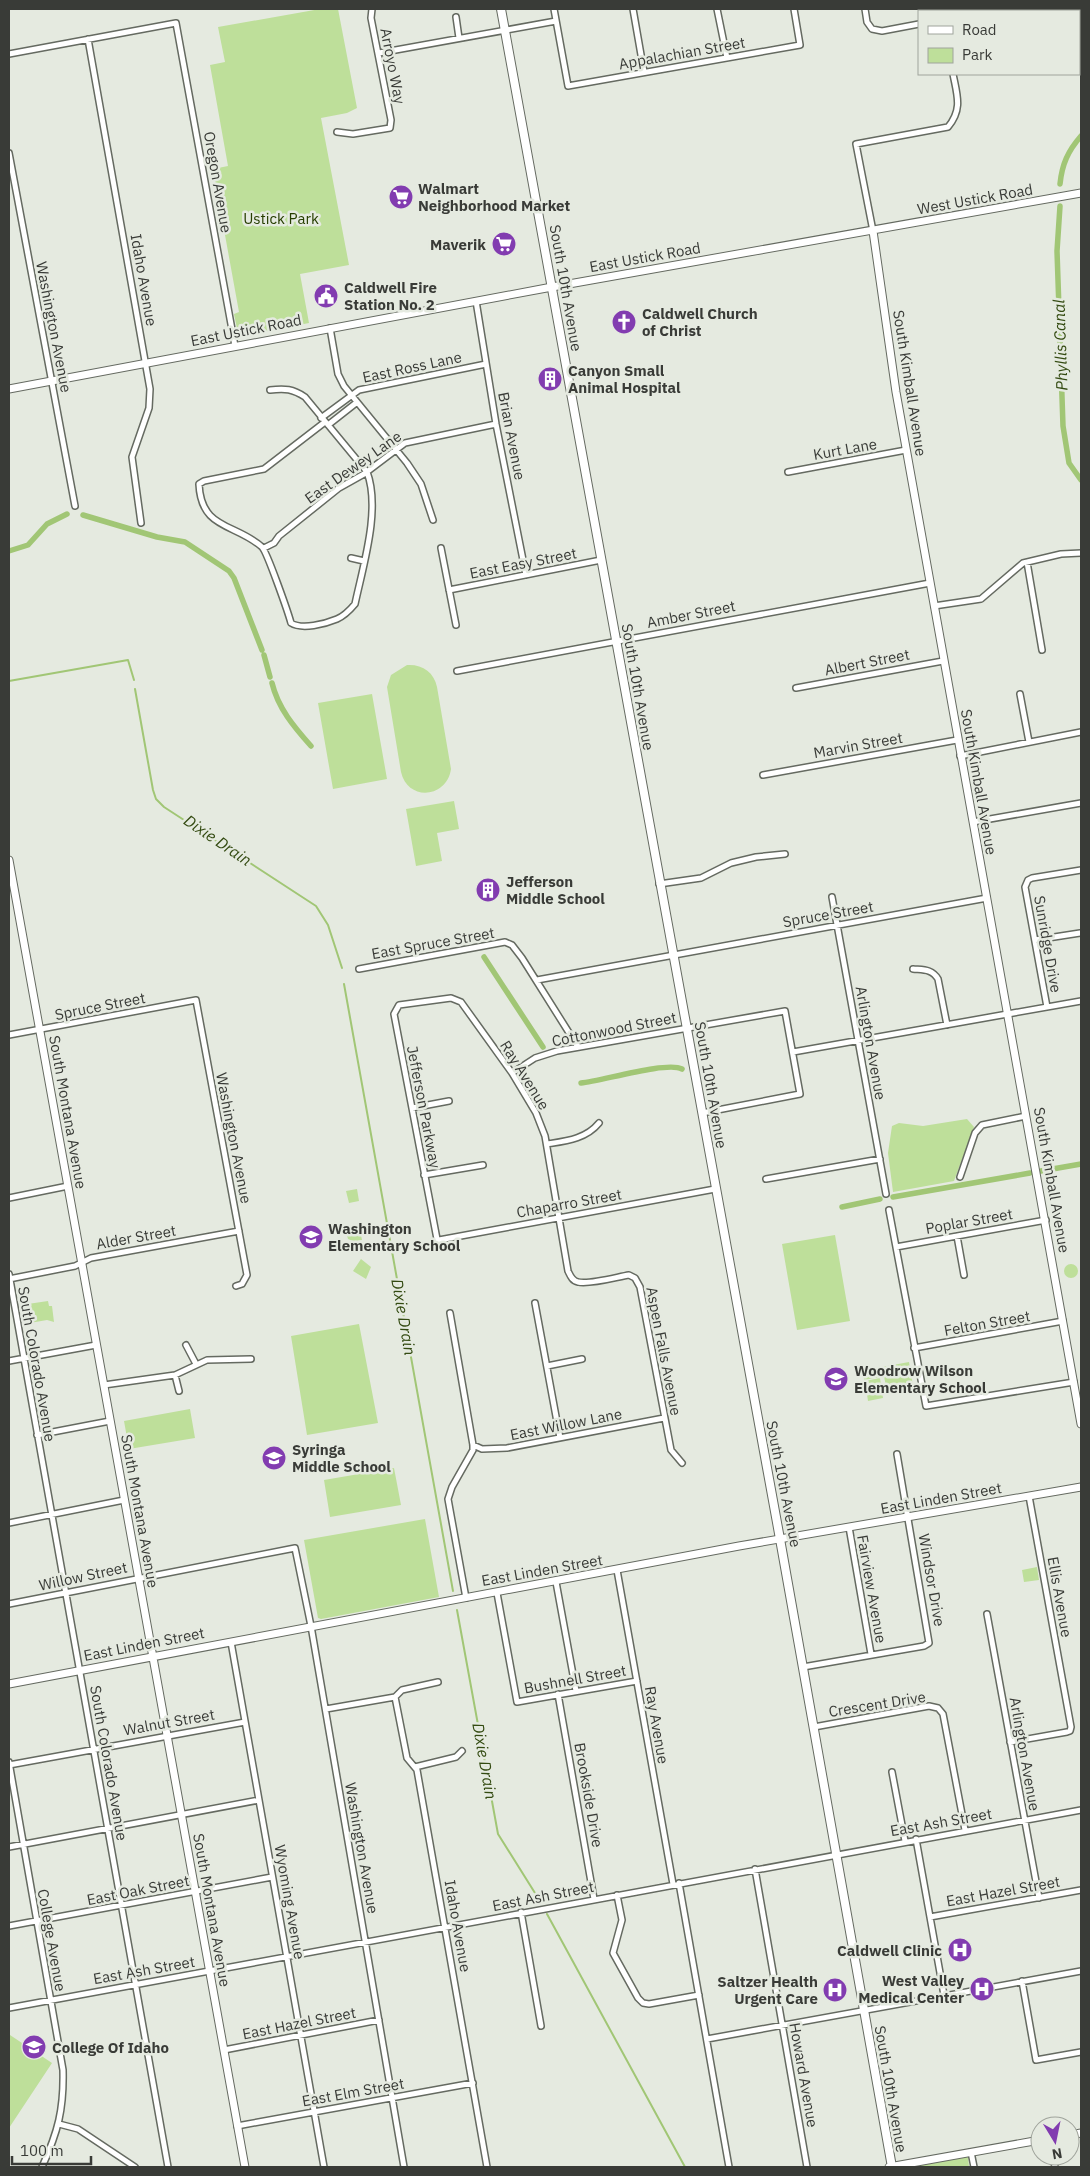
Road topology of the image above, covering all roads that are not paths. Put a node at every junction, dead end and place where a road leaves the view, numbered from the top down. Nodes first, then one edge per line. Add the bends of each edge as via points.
1 (372, 9) edge
2 (501, 9) edge
3 (554, 9) edge
4 (632, 9) edge
5 (718, 9) edge
6 (794, 9) edge
7 (865, 9) edge
8 (456, 18) dead end
9 (556, 20) junction
10 (918, 24) edge
11 (505, 29) junction
12 (458, 38) junction
13 (88, 40) junction
14 (379, 53) junction
15 (9, 54) edge
16 (727, 58) junction
17 (644, 72) junction
18 (953, 75) edge
19 (337, 132) dead end
20 (9, 153) edge
21 (1081, 193) edge
22 (873, 231) junction
23 (552, 287) junction
24 (476, 301) junction
25 (330, 328) junction
26 (236, 346) junction
27 (146, 363) junction
28 (486, 364) junction
29 (51, 381) junction
30 (9, 389) edge
31 (270, 390) dead end
32 (350, 395) junction
33 (356, 402) junction
34 (324, 421) junction
35 (496, 424) junction
36 (396, 450) junction
37 (906, 450) junction
38 (367, 472) junction
39 (788, 472) dead end
40 (75, 506) dead end
41 (433, 520) dead end
42 (141, 523) dead end
43 (264, 548) junction
44 (441, 548) dead end
45 (1081, 554) edge
46 (352, 558) dead end
47 (601, 560) junction
48 (364, 561) junction
49 (1027, 562) junction
50 (526, 575) junction
51 (930, 583) junction
52 (449, 590) junction
53 (934, 606) junction
54 (456, 625) dead end
55 (616, 641) junction
56 (1042, 650) dead end
57 (943, 660) junction
58 (457, 671) dead end
59 (796, 688) dead end
60 (1020, 694) dead end
61 (1081, 732) edge
62 (957, 740) junction
63 (1029, 742) junction
64 (960, 756) junction
65 (763, 775) dead end
66 (1081, 803) edge
67 (972, 822) junction
68 (785, 854) dead end
69 (9, 860) edge
70 (1081, 870) edge
71 (11, 880) edge
72 (660, 884) junction
73 (832, 897) dead end
74 (987, 898) junction
75 (837, 926) junction
76 (1080, 933) edge
77 (1035, 940) junction
78 (673, 954) junction
79 (913, 969) dead end
80 (359, 970) dead end
81 (537, 980) junction
82 (196, 1000) joint
83 (1081, 1001) edge
84 (413, 1003) joint
85 (1047, 1007) junction
86 (1007, 1014) junction
87 (947, 1025) junction
88 (687, 1028) junction
89 (40, 1030) junction
90 (9, 1036) edge
91 (858, 1041) junction
92 (578, 1047) junction
93 (793, 1052) junction
94 (512, 1073) junction
95 (449, 1101) dead end
96 (412, 1108) junction
97 (702, 1113) junction
98 (1026, 1116) junction
99 (599, 1123) dead end
100 (547, 1144) junction
101 (880, 1159) junction
102 (483, 1165) dead end
103 (424, 1175) junction
104 (960, 1177) dead end
105 (766, 1179) dead end
106 (68, 1186) junction
107 (715, 1189) junction
108 (886, 1194) dead end
109 (9, 1198) edge
110 (889, 1210) dead end
111 (559, 1218) junction
112 (1046, 1220) junction
113 (434, 1230) joint
114 (239, 1232) junction
115 (957, 1236) junction
116 (896, 1246) junction
117 (82, 1263) junction
118 (964, 1275) dead end
119 (9, 1277) edge
120 (236, 1286) dead end
121 (535, 1303) dead end
122 (450, 1313) dead end
123 (1064, 1321) junction
124 (96, 1345) junction
125 (186, 1345) dead end
126 (914, 1348) junction
127 (23, 1358) junction
128 (251, 1359) dead end
129 (582, 1359) dead end
130 (9, 1361) edge
131 (196, 1364) junction
132 (547, 1366) junction
133 (175, 1375) junction
134 (1074, 1382) junction
135 (104, 1385) junction
136 (179, 1391) dead end
137 (664, 1418) junction
138 (110, 1421) junction
139 (1081, 1424) edge
140 (37, 1435) junction
141 (560, 1438) junction
142 (473, 1445) junction
143 (898, 1454) dead end
144 (682, 1463) dead end
145 (1081, 1487) edge
146 (1029, 1496) junction
147 (124, 1500) junction
148 (52, 1514) junction
149 (909, 1517) junction
150 (9, 1523) edge
151 (849, 1527) junction
152 (780, 1539) junction
153 (281, 1550) joint
154 (617, 1570) junction
155 (138, 1577) junction
156 (556, 1582) junction
157 (498, 1593) junction
158 (66, 1594) junction
159 (466, 1598) junction
160 (9, 1604) edge
161 (987, 1614) dead end
162 (311, 1626) junction
163 (231, 1642) junction
164 (871, 1654) junction
165 (152, 1656) junction
166 (803, 1667) junction
167 (80, 1670) junction
168 (637, 1681) junction
169 (438, 1682) dead end
170 (9, 1684) edge
171 (576, 1691) junction
172 (558, 1694) junction
173 (396, 1695) junction
174 (326, 1709) junction
175 (245, 1722) junction
176 (814, 1727) junction
177 (167, 1735) junction
178 (1010, 1742) junction
179 (94, 1748) junction
180 (462, 1751) dead end
181 (9, 1764) edge
182 (415, 1766) junction
183 (892, 1772) dead end
184 (259, 1800) junction
185 (1081, 1810) edge
186 (181, 1815) junction
187 (1025, 1820) junction
188 (108, 1828) junction
189 (964, 1830) junction
190 (916, 1839) junction
191 (905, 1841) junction
192 (24, 1844) junction
193 (9, 1847) edge
194 (836, 1854) junction
195 (755, 1869) junction
196 (272, 1877) junction
197 (676, 1884) junction
198 (1081, 1890) edge
199 (195, 1892) junction
200 (617, 1895) junction
201 (1039, 1898) junction
202 (594, 1899) junction
203 (122, 1905) junction
204 (521, 1912) junction
205 (930, 1917) junction
206 (37, 1921) junction
207 (9, 1926) edge
208 (445, 1927) junction
209 (365, 1942) junction
210 (287, 1956) junction
211 (209, 1971) junction
212 (1081, 1971) edge
213 (1022, 1981) junction
214 (136, 1984) junction
215 (699, 1995) junction
216 (944, 1995) junction
217 (50, 2000) junction
218 (9, 2008) edge
219 (863, 2010) junction
220 (379, 2020) junction
221 (541, 2026) dead end
222 (782, 2026) junction
223 (301, 2035) junction
224 (707, 2039) junction
225 (224, 2050) junction
226 (1081, 2052) edge
227 (473, 2084) junction
228 (392, 2098) junction
229 (314, 2112) junction
230 (59, 2124) junction
231 (237, 2126) junction
232 (1030, 2142) edge
233 (971, 2152) junction
234 (42, 2167) edge
235 (136, 2167) edge
236 (168, 2167) edge
237 (245, 2167) edge
238 (324, 2167) edge
239 (404, 2167) edge
240 (487, 2167) edge
241 (729, 2167) edge
242 (807, 2167) edge
243 (891, 2167) edge
244 (974, 2167) edge

1 - 14 street, Arroyo Way
2 - 11 main road, South 10th Avenue
3 - 9 street
4 - 17 street
5 - 16 street
6 - 16 street, Appalachian Street via 800,45
7 - 10 street via 872,30
8 - 12 street
9 - 11 street
9 - 17 street, Appalachian Street via 568,86
11 - 12 street
11 - 23 main road, South 10th Avenue
12 - 14 street
13 - 15 street
13 - 26 street, Oregon Avenue via 176,23
13 - 27 street, Idaho Avenue
14 - 19 street, Arroyo Way via 390,128 353,134
16 - 17 street, Appalachian Street
18 - 22 street, South Kimball Avenue via 958,104 956,118 948,127 856,144
20 - 29 street, Washington Avenue
21 - 22 street, West Ustick Road
22 - 23 street, East Ustick Road
22 - 37 street, South Kimball Avenue
23 - 24 street, East Ustick Road
23 - 47 main road, South 10th Avenue
24 - 25 street, East Ustick Road
24 - 28 street, Brian Avenue
25 - 26 street, East Ustick Road
25 - 32 street via 338,374
26 - 27 street, East Ustick Road
27 - 29 street, East Ustick Road
27 - 42 street, Idaho Avenue via 149,408 132,457
28 - 32 street, East Ross Lane via 359,390
28 - 35 street, Brian Avenue
29 - 30 street, East Ustick Road
29 - 40 street, Washington Avenue
31 - 34 street via 295,390 305,397
32 - 33 street
32 - 34 street, East Ross Lane
33 - 34 street, East Ross Lane
33 - 36 street
34 - 38 street
34 - 43 street, East Ross Lane via 264,469 199,484 200,498 210,516
35 - 36 street, East Dewey Lane via 412,441
35 - 50 street, Brian Avenue
36 - 38 street, East Dewey Lane
36 - 41 street via 421,484
37 - 39 street, Kurt Lane
37 - 51 street, South Kimball Avenue
38 - 43 street, East Dewey Lane via 339,488
38 - 48 street via 372,484 372,515
43 - 48 street via 291,623 301,626 338,619 348,612 355,604
44 - 52 street
45 - 49 street via 1061,554
46 - 48 street
47 - 50 street, East Easy Street
47 - 55 main road, South 10th Avenue
49 - 53 street via 981,599
49 - 56 street
50 - 52 street, East Easy Street
51 - 53 street, South Kimball Avenue
51 - 55 street, Amber Street
52 - 54 street
53 - 57 street, South Kimball Avenue
55 - 58 street, Amber Street
55 - 72 main road, South 10th Avenue
57 - 59 street, Albert Street
57 - 62 street, South Kimball Avenue
60 - 63 street
61 - 63 street
62 - 64 street, South Kimball Avenue
62 - 65 street, Marvin Street
63 - 64 street
64 - 67 street, South Kimball Avenue
66 - 67 street
67 - 74 street, South Kimball Avenue
68 - 72 street via 731,863 701,878
69 - 71 street, South Montana Avenue
70 - 77 street, Sunridge Drive via 1028,880 1025,887
71 - 89 street, South Montana Avenue
72 - 78 main road, South 10th Avenue
73 - 75 street, Arlington Avenue
74 - 75 street, Spruce Street
74 - 86 street, South Kimball Avenue
75 - 78 street, Spruce Street
75 - 91 street, Arlington Avenue
76 - 77 street
77 - 85 street, Sunridge Drive
78 - 81 street
78 - 88 main road, South 10th Avenue
79 - 87 street via 935,973
80 - 81 street, East Spruce Street via 505,942 512,945
81 - 92 street
82 - 89 street, Spruce Street
82 - 114 street, Washington Avenue
83 - 85 street
84 - 94 street, Ray Avenue via 451,998 461,1002
84 - 96 street, Jefferson Parkway via 399,1005 394,1014
85 - 86 street
86 - 87 street
86 - 98 street, South Kimball Avenue
87 - 91 street
88 - 92 street, Cottonwood Street
88 - 93 street, Cottonwood Street via 785,1011
88 - 97 main road, South 10th Avenue
89 - 90 street, Spruce Street
89 - 106 street, South Montana Avenue
91 - 93 street
91 - 101 street, Arlington Avenue
92 - 94 street, Cottonwood Street via 535,1058
93 - 97 street via 800,1094
94 - 100 street, Ray Avenue via 536,1113
95 - 96 street
96 - 103 street, Jefferson Parkway
97 - 107 main road, South 10th Avenue
98 - 104 street via 982,1125 975,1133
98 - 112 street, South Kimball Avenue
99 - 100 street via 592,1132 576,1139
100 - 111 street, Ray Avenue
101 - 105 street
101 - 108 street, Arlington Avenue
102 - 103 street
103 - 113 street, Jefferson Parkway
106 - 109 street
106 - 117 street, South Montana Avenue
107 - 111 street, Chaparro Street
107 - 152 main road, South 10th Avenue
110 - 116 street
111 - 113 street, Chaparro Street via 439,1240
111 - 137 street, Aspen Falls Avenue via 571,1278 577,1282 630,1275 640,1287
112 - 115 street, Poplar Street
112 - 123 street, South Kimball Avenue
114 - 117 street, Alder Street via 91,1258
114 - 120 street, Washington Avenue via 247,1275
115 - 116 street, Poplar Street
115 - 118 street
116 - 126 street
117 - 119 street, Alder Street
117 - 124 street, South Montana Avenue
119 - 127 street, South Colorado Avenue
121 - 132 street
122 - 142 street
123 - 126 street, Felton Street
123 - 134 street, South Kimball Avenue
124 - 127 street
124 - 135 street, South Montana Avenue
125 - 131 street
126 - 134 street via 926,1406
127 - 130 street
127 - 140 street, South Colorado Avenue
128 - 131 street via 207,1360
129 - 132 street
131 - 133 street
132 - 141 street
133 - 135 street
133 - 136 street
134 - 139 street, South Kimball Avenue
135 - 138 street, South Montana Avenue
137 - 141 street, East Willow Lane
137 - 144 street, Aspen Falls Avenue via 672,1450
138 - 140 street
138 - 147 street, South Montana Avenue
140 - 148 street, South Colorado Avenue
141 - 142 street, East Willow Lane via 507,1448 482,1449
142 - 159 street via 448,1499
143 - 149 street, Windsor Drive
145 - 146 street, East Linden Street
146 - 149 street, East Linden Street
146 - 178 street, Ellis Avenue via 1070,1731
147 - 148 street
147 - 155 street, South Montana Avenue
148 - 150 street
148 - 158 street, South Colorado Avenue
149 - 151 street, East Linden Street
149 - 164 street, Windsor Drive via 929,1643
151 - 152 street, East Linden Street
151 - 164 street, Fairview Avenue
152 - 154 street, East Linden Street
152 - 166 main road, South 10th Avenue
153 - 155 street, Willow Street
153 - 162 street, Washington Avenue via 295,1548
154 - 156 street, East Linden Street
154 - 168 street, Ray Avenue
155 - 158 street, Willow Street via 132,1581
155 - 165 street, South Montana Avenue
156 - 157 street, East Linden Street
156 - 171 street
157 - 159 street, East Linden Street
157 - 172 street, Bushnell Street via 517,1702
158 - 160 street, Willow Street
158 - 167 street, South Colorado Avenue
159 - 162 street, East Linden Street
161 - 178 street, Arlington Avenue
162 - 163 street, East Linden Street
162 - 174 street, Washington Avenue
163 - 165 street, East Linden Street
163 - 175 street, Wyoming Avenue
164 - 166 street, Windsor Drive
165 - 167 street, East Linden Street
165 - 177 street, South Montana Avenue
166 - 176 main road, South 10th Avenue
167 - 170 street, East Linden Street
167 - 179 street, South Colorado Avenue
168 - 171 street, Bushnell Street
168 - 197 street, Ray Avenue
169 - 173 street via 402,1690
171 - 172 street, Bushnell Street
172 - 202 street, Brookside Drive
173 - 174 street
173 - 182 street, Idaho Avenue via 407,1758
174 - 209 street, Washington Avenue
175 - 177 street, Walnut Street
175 - 184 street, Wyoming Avenue
176 - 189 street, Crescent Drive via 929,1706 938,1708 943,1714
176 - 194 main road, South 10th Avenue
177 - 179 street, Walnut Street
177 - 186 street, South Montana Avenue
178 - 187 street, Arlington Avenue
179 - 181 street, Walnut Street
179 - 188 street, South Colorado Avenue
180 - 182 street via 456,1757
181 - 192 street, College Avenue
182 - 208 street, Idaho Avenue
183 - 191 street
184 - 186 street
184 - 196 street, Wyoming Avenue
185 - 187 street, East Ash Street
186 - 188 street
186 - 199 street, South Montana Avenue
187 - 189 street, East Ash Street
187 - 201 street, Arlington Avenue
188 - 192 street
188 - 203 street, South Colorado Avenue
189 - 190 street, East Ash Street
190 - 191 street, East Ash Street
190 - 205 street
191 - 194 street, East Ash Street
192 - 193 street
192 - 206 street, College Avenue
194 - 195 street, East Ash Street
194 - 219 main road, South 10th Avenue
195 - 197 street, East Ash Street
195 - 222 street, Howard Avenue
196 - 199 street, East Oak Street
196 - 210 street, Wyoming Avenue
197 - 200 street, East Ash Street
197 - 215 street, Ray Avenue
198 - 201 street, East Hazel Street
199 - 203 street, East Oak Street
199 - 211 street, South Montana Avenue
200 - 202 street, East Ash Street
200 - 215 street via 622,1920 613,1953 638,1998 649,2004
201 - 205 street, East Hazel Street
202 - 204 street, East Ash Street
203 - 206 street, East Oak Street
203 - 214 street, South Colorado Avenue
204 - 208 street, East Ash Street
204 - 221 street
205 - 216 street
206 - 207 street, East Oak Street
206 - 217 street, College Avenue
208 - 209 street, East Ash Street
208 - 227 street, Idaho Avenue
209 - 210 street, East Ash Street
209 - 220 street, Washington Avenue
210 - 211 street, East Ash Street
210 - 223 street, Wyoming Avenue
211 - 214 street, East Ash Street
211 - 225 street, South Montana Avenue
212 - 213 street
213 - 216 street
213 - 226 street via 1036,2060
214 - 217 street, East Ash Street
214 - 236 street, South Colorado Avenue
215 - 224 street, Ray Avenue
216 - 219 street
217 - 218 street, East Ash Street
217 - 230 street, College Avenue via 63,2070
219 - 222 street
219 - 243 main road, South 10th Avenue
220 - 223 street, East Hazel Street
220 - 228 street, Washington Avenue
222 - 224 street
222 - 242 street, Howard Avenue
223 - 225 street, East Hazel Street
223 - 229 street, Wyoming Avenue
224 - 241 street, Ray Avenue
225 - 231 street, South Montana Avenue
227 - 228 street, East Elm Street
227 - 240 street, Idaho Avenue
228 - 229 street, East Elm Street
228 - 239 street, Washington Avenue
229 - 231 street, East Elm Street
229 - 238 street, Wyoming Avenue
230 - 234 street, College Avenue
230 - 235 street via 78,2129
231 - 237 street, South Montana Avenue
232 - 233 street
233 - 243 street
233 - 244 street

